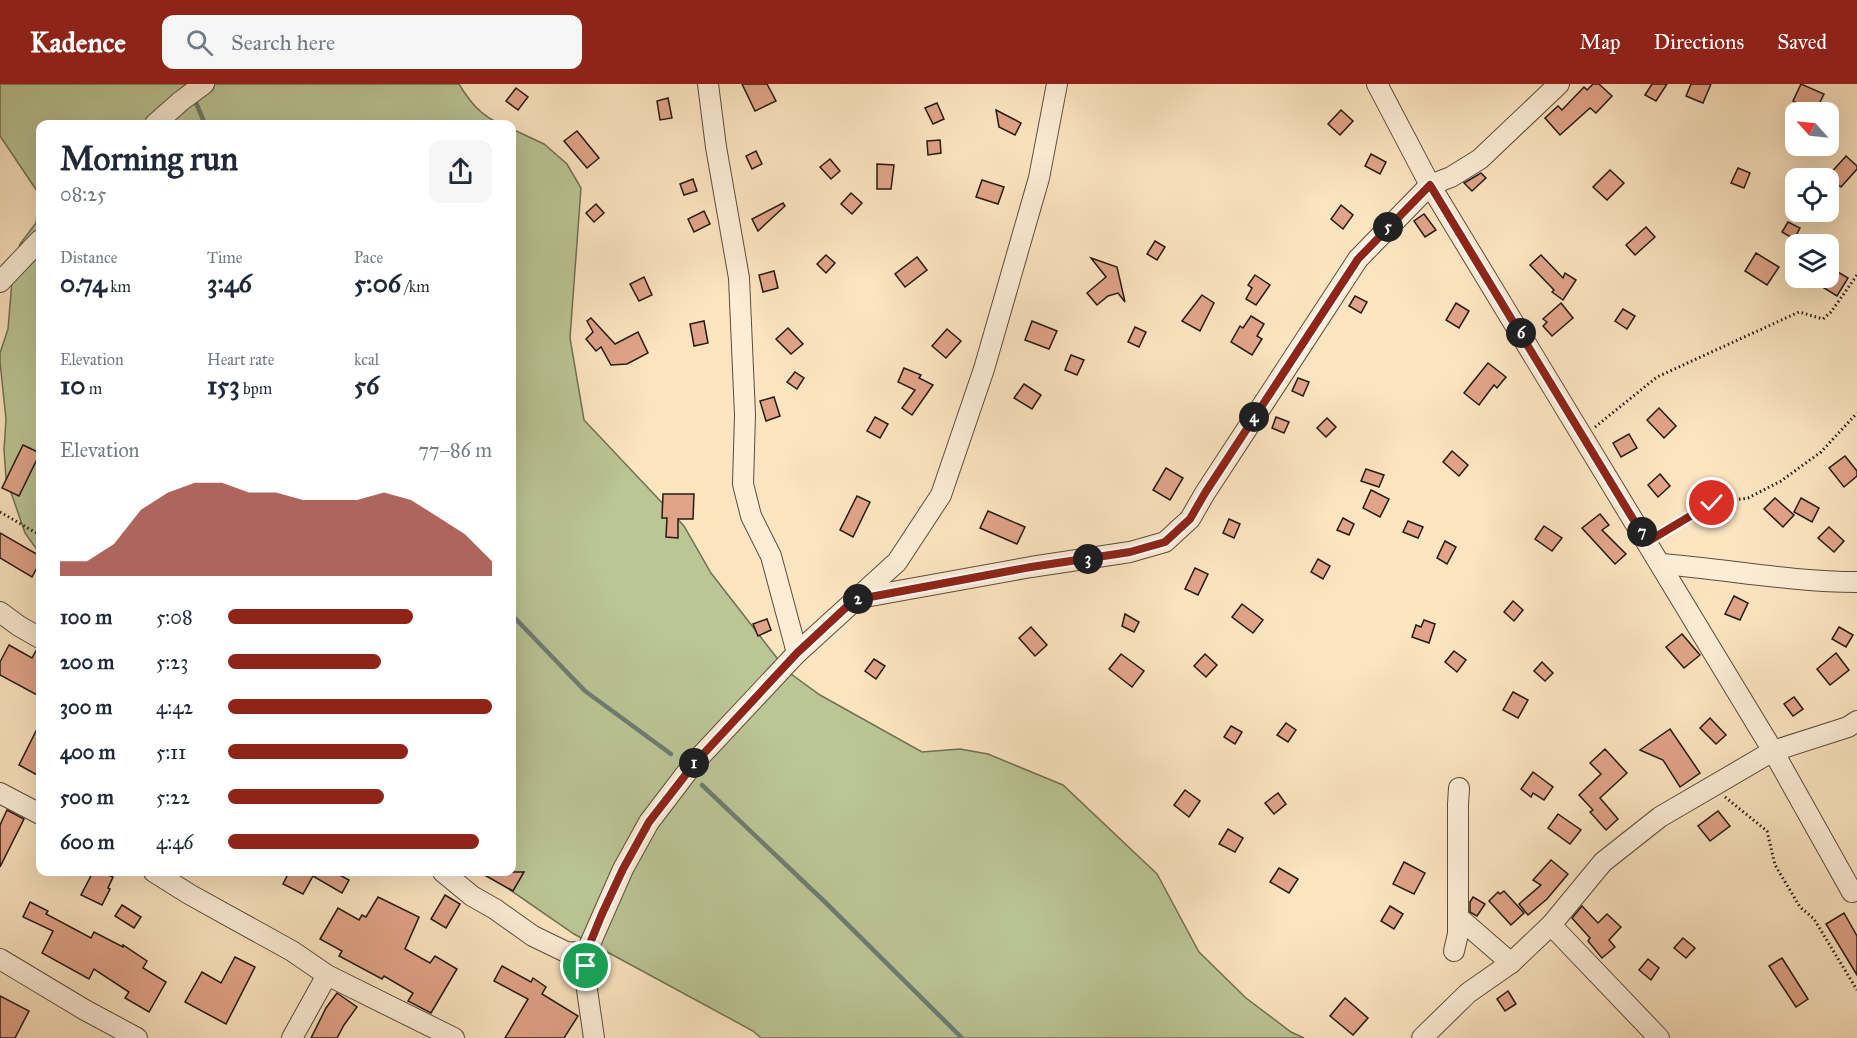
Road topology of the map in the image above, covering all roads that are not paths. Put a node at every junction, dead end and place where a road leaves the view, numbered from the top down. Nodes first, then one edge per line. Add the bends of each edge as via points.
1 (204, 84) edge
2 (708, 84) edge
3 (1057, 84) edge
4 (1377, 84) edge
5 (1559, 84) edge
6 (160, 120) edge
7 (1430, 185) junction
8 (36, 244) edge
9 (0, 282) edge
10 (1661, 564) junction
11 (1857, 582) edge
12 (854, 600) junction
13 (0, 612) edge
14 (36, 636) edge
15 (797, 653) junction
16 (1857, 721) edge
17 (1773, 751) junction
18 (1459, 788) dead end
19 (0, 793) edge
20 (36, 812) edge
21 (160, 876) edge
22 (448, 876) edge
23 (1852, 892) dead end
24 (1458, 917) junction
25 (1551, 925) junction
26 (1454, 951) dead end
27 (586, 953) junction
28 (0, 959) edge
29 (1510, 963) junction
30 (327, 975) junction
31 (117, 1033) edge
32 (137, 1038) edge
33 (292, 1038) edge
34 (454, 1038) edge
35 (594, 1038) edge
36 (1422, 1038) edge
37 (1659, 1038) edge

1 - 6 street
2 - 15 street via 739,278 745,415 743,484 751,516 771,555
3 - 12 street via 1039,178 984,369 941,495 897,562
4 - 7 street
5 - 7 street via 1480,159
7 - 10 street
7 - 12 street via 1358,259 1190,519 1165,542 1130,552
8 - 9 street
10 - 11 street via 1815,582
10 - 17 street
12 - 15 street
13 - 14 street
15 - 27 street via 694,764 649,822 623,869
16 - 17 street
17 - 23 street
17 - 25 street via 1659,817 1603,862
18 - 24 street
19 - 20 street
21 - 30 street
22 - 27 street via 533,936 566,952
24 - 26 street
24 - 29 street
25 - 29 street
25 - 37 street
27 - 35 street via 585,976
28 - 31 street
29 - 36 street via 1468,993
30 - 33 street
30 - 34 street
31 - 32 street

